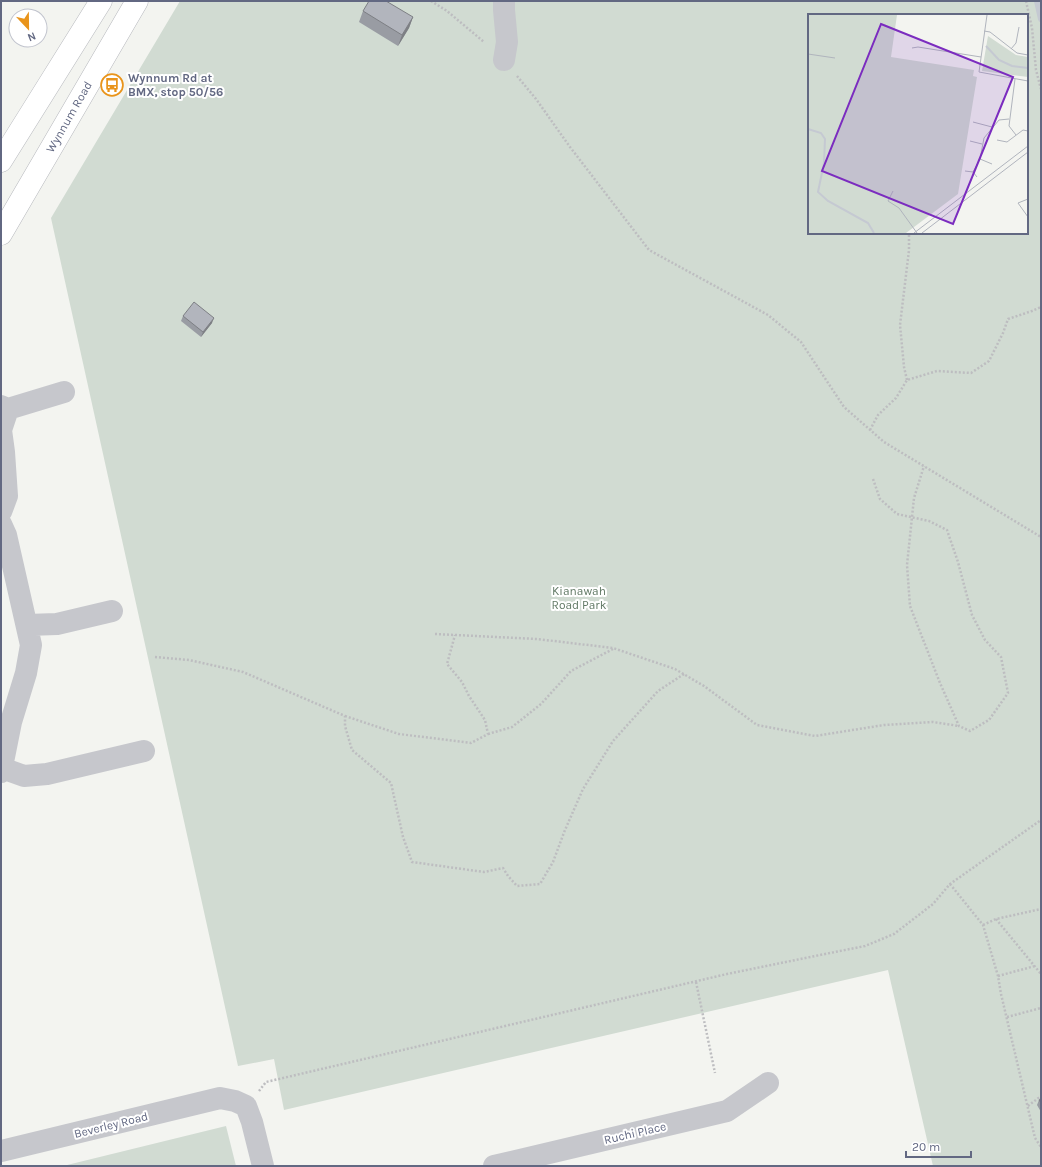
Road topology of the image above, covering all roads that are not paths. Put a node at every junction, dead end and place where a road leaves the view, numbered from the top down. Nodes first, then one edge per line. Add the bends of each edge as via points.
1 (101, 1) edge
2 (137, 1) edge
3 (504, 1) edge
4 (504, 60) road end
5 (1, 161) edge
6 (1, 234) edge
7 (64, 392) dead end
8 (4, 408) edge
9 (1, 512) edge
10 (1, 524) edge
11 (112, 611) dead end
12 (27, 625) junction
13 (144, 751) dead end
14 (2, 770) edge
15 (768, 1083) dead end
16 (1, 1151) edge
17 (263, 1166) edge
18 (494, 1166) edge

1 - 5 main road
2 - 6 main road, Wynnum Road
3 - 4 street via 507,42
7 - 8 street
8 - 9 street via 1,430 7,496
10 - 12 street via 6,535
11 - 12 street via 58,624
12 - 14 street via 30,652 11,722
13 - 14 street via 48,774 24,776
15 - 18 street, Ruchi Place via 727,1111
16 - 17 street, Beverley Road via 220,1098 246,1106

